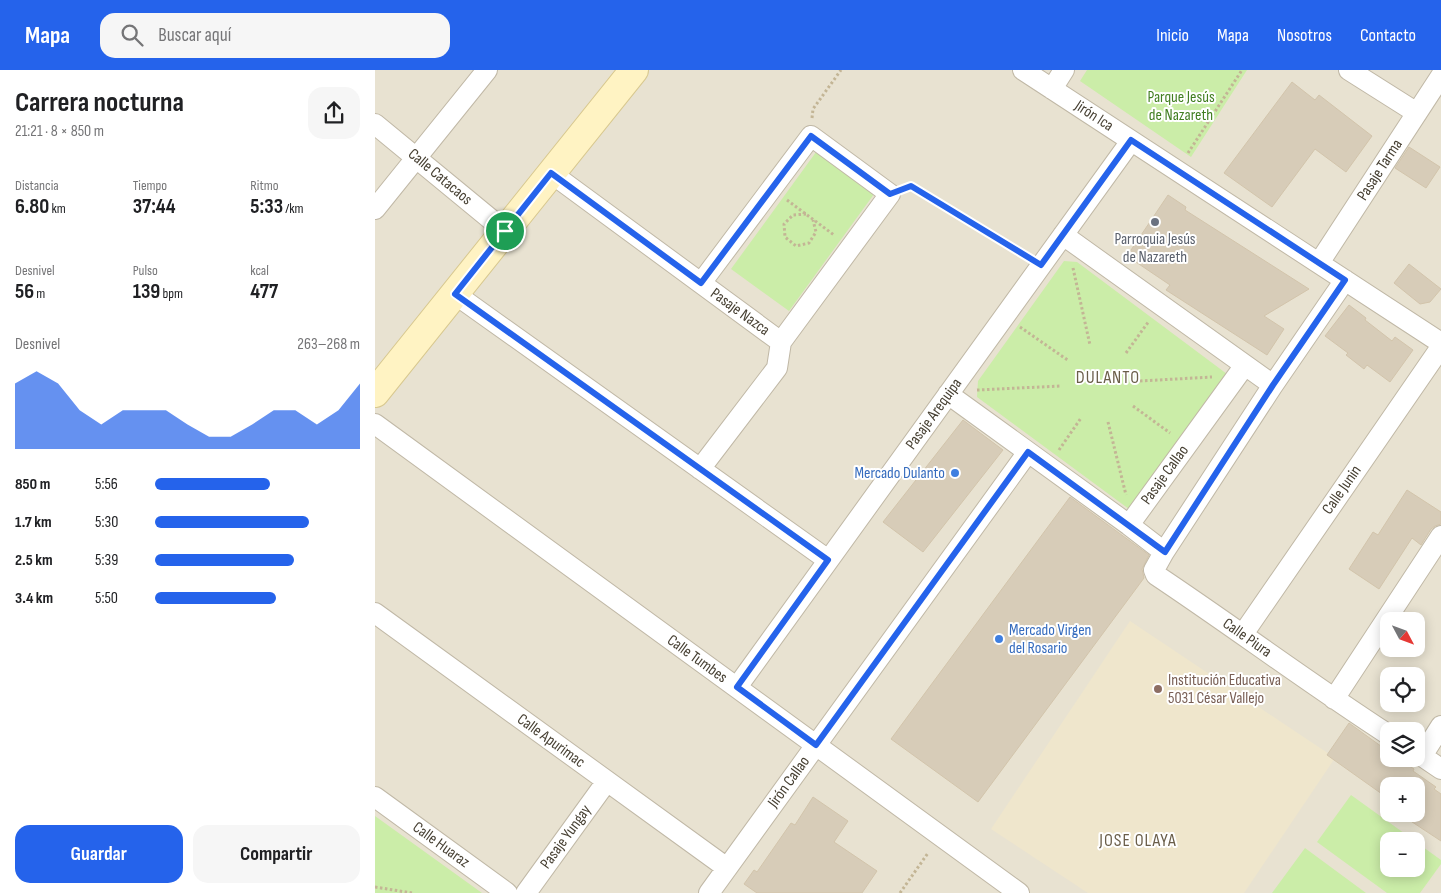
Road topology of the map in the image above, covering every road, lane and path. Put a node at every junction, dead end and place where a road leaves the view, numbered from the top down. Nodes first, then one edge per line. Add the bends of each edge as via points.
1 (487, 70) edge
2 (634, 70) edge
3 (841, 70) edge
4 (1023, 70) edge
5 (1064, 70) edge
6 (1242, 70) edge
7 (1349, 70) edge
8 (1441, 76) edge
9 (1052, 89) junction
10 (1417, 113) junction
11 (375, 124) edge
12 (811, 136) junction
13 (1131, 140) junction
14 (416, 158) junction
15 (1177, 171) junction
16 (551, 173) junction
17 (771, 189) junction
18 (890, 194) junction
19 (375, 209) edge
20 (806, 214) junction
21 (813, 219) junction
22 (505, 231) junction
23 (1063, 234) junction
24 (851, 247) junction
25 (1319, 264) junction
26 (1041, 265) junction
27 (1345, 280) junction
28 (701, 283) junction
29 (455, 294) junction
30 (1160, 304) junction
31 (1004, 316) junction
32 (781, 342) junction
33 (1441, 345) edge
34 (1090, 346) dead end
35 (1126, 353) dead end
36 (1069, 361) dead end
37 (1241, 370) junction
38 (1140, 380) dead end
39 (1273, 385) junction
40 (1061, 386) dead end
41 (375, 393) edge
42 (948, 394) junction
43 (1133, 406) dead end
44 (1081, 418) dead end
45 (1108, 422) dead end
46 (375, 424) edge
47 (1187, 444) junction
48 (1028, 452) junction
49 (1048, 466) junction
50 (700, 469) junction
51 (1129, 525) junction
52 (1441, 536) edge
53 (1165, 552) junction
54 (828, 560) junction
55 (375, 612) edge
56 (1243, 634) junction
57 (737, 687) junction
58 (1334, 700) junction
59 (1441, 726) edge
60 (1380, 728) edge
61 (816, 745) junction
62 (1425, 746) edge
63 (1425, 758) edge
64 (1441, 769) edge
65 (607, 782) junction
66 (375, 797) edge
67 (940, 836) junction
68 (727, 868) junction
69 (375, 887) edge
70 (412, 893) edge
71 (507, 893) edge
72 (526, 893) edge
73 (709, 893) edge
74 (899, 893) edge
75 (1019, 893) edge

1 - 14 street
2 - 16 street
3 - 12 path via 813,109
4 - 9 street, Jirón Ica
5 - 9 street
6 - 15 path
7 - 10 street
8 - 10 street, Pasaje Tarma
9 - 13 street, Jirón Ica
10 - 25 street, Pasaje Tarma
11 - 14 street, Calle Catacaos
12 - 17 street
12 - 18 street
13 - 15 street, Jirón Ica
13 - 23 street, Pasaje Arequipa
14 - 19 street
14 - 22 street, Calle Catacaos
15 - 25 street, Jirón Ica
16 - 22 street
16 - 28 street, Pasaje Nazca
17 - 20 path
17 - 28 street
18 - 24 street, Pasaje Nazca
18 - 26 path via 911,186
20 - 21 path
20 - 21 path via 793,215 784,224 785,237 796,246 809,243 816,232
21 - 24 path
22 - 29 street
23 - 26 street, Pasaje Arequipa
23 - 30 street
23 - 34 path
24 - 32 street, Pasaje Nazca
25 - 27 street, Jirón Ica
26 - 31 street, Pasaje Arequipa
27 - 33 street, Jirón Ica
27 - 39 street
28 - 32 street, Pasaje Nazca
29 - 41 street
29 - 50 street
30 - 35 path
30 - 37 street
31 - 36 path
31 - 42 street, Pasaje Arequipa
32 - 50 street via 777,368
33 - 56 street, Calle Junin
37 - 38 path
37 - 39 street
37 - 47 street, Pasaje Callao
39 - 53 street
40 - 42 path
42 - 48 street
42 - 54 street, Pasaje Arequipa
43 - 47 path
44 - 49 path
45 - 51 path
46 - 57 street, Calle Tumbes
47 - 51 street, Pasaje Callao
48 - 49 street
48 - 61 street, Jirón Callao
49 - 51 street
50 - 54 street
51 - 53 street
52 - 58 street
53 - 56 street, Calle Piura via 1154,570 1155,575
54 - 57 street, Pasaje Arequipa
55 - 65 street, Calle Apurimac
56 - 58 street, Calle Piura
57 - 61 street, Calle Tumbes
58 - 60 street, Calle Piura
59 - 62 street
61 - 67 street, Calle Tumbes
61 - 68 street, Jirón Callao
63 - 64 street
65 - 68 street, Calle Apurimac
65 - 72 street, Pasaje Yungay
66 - 71 street, Calle Huaraz
67 - 74 path
67 - 75 street, Calle Tumbes
68 - 73 street, Jirón Callao
69 - 70 path

